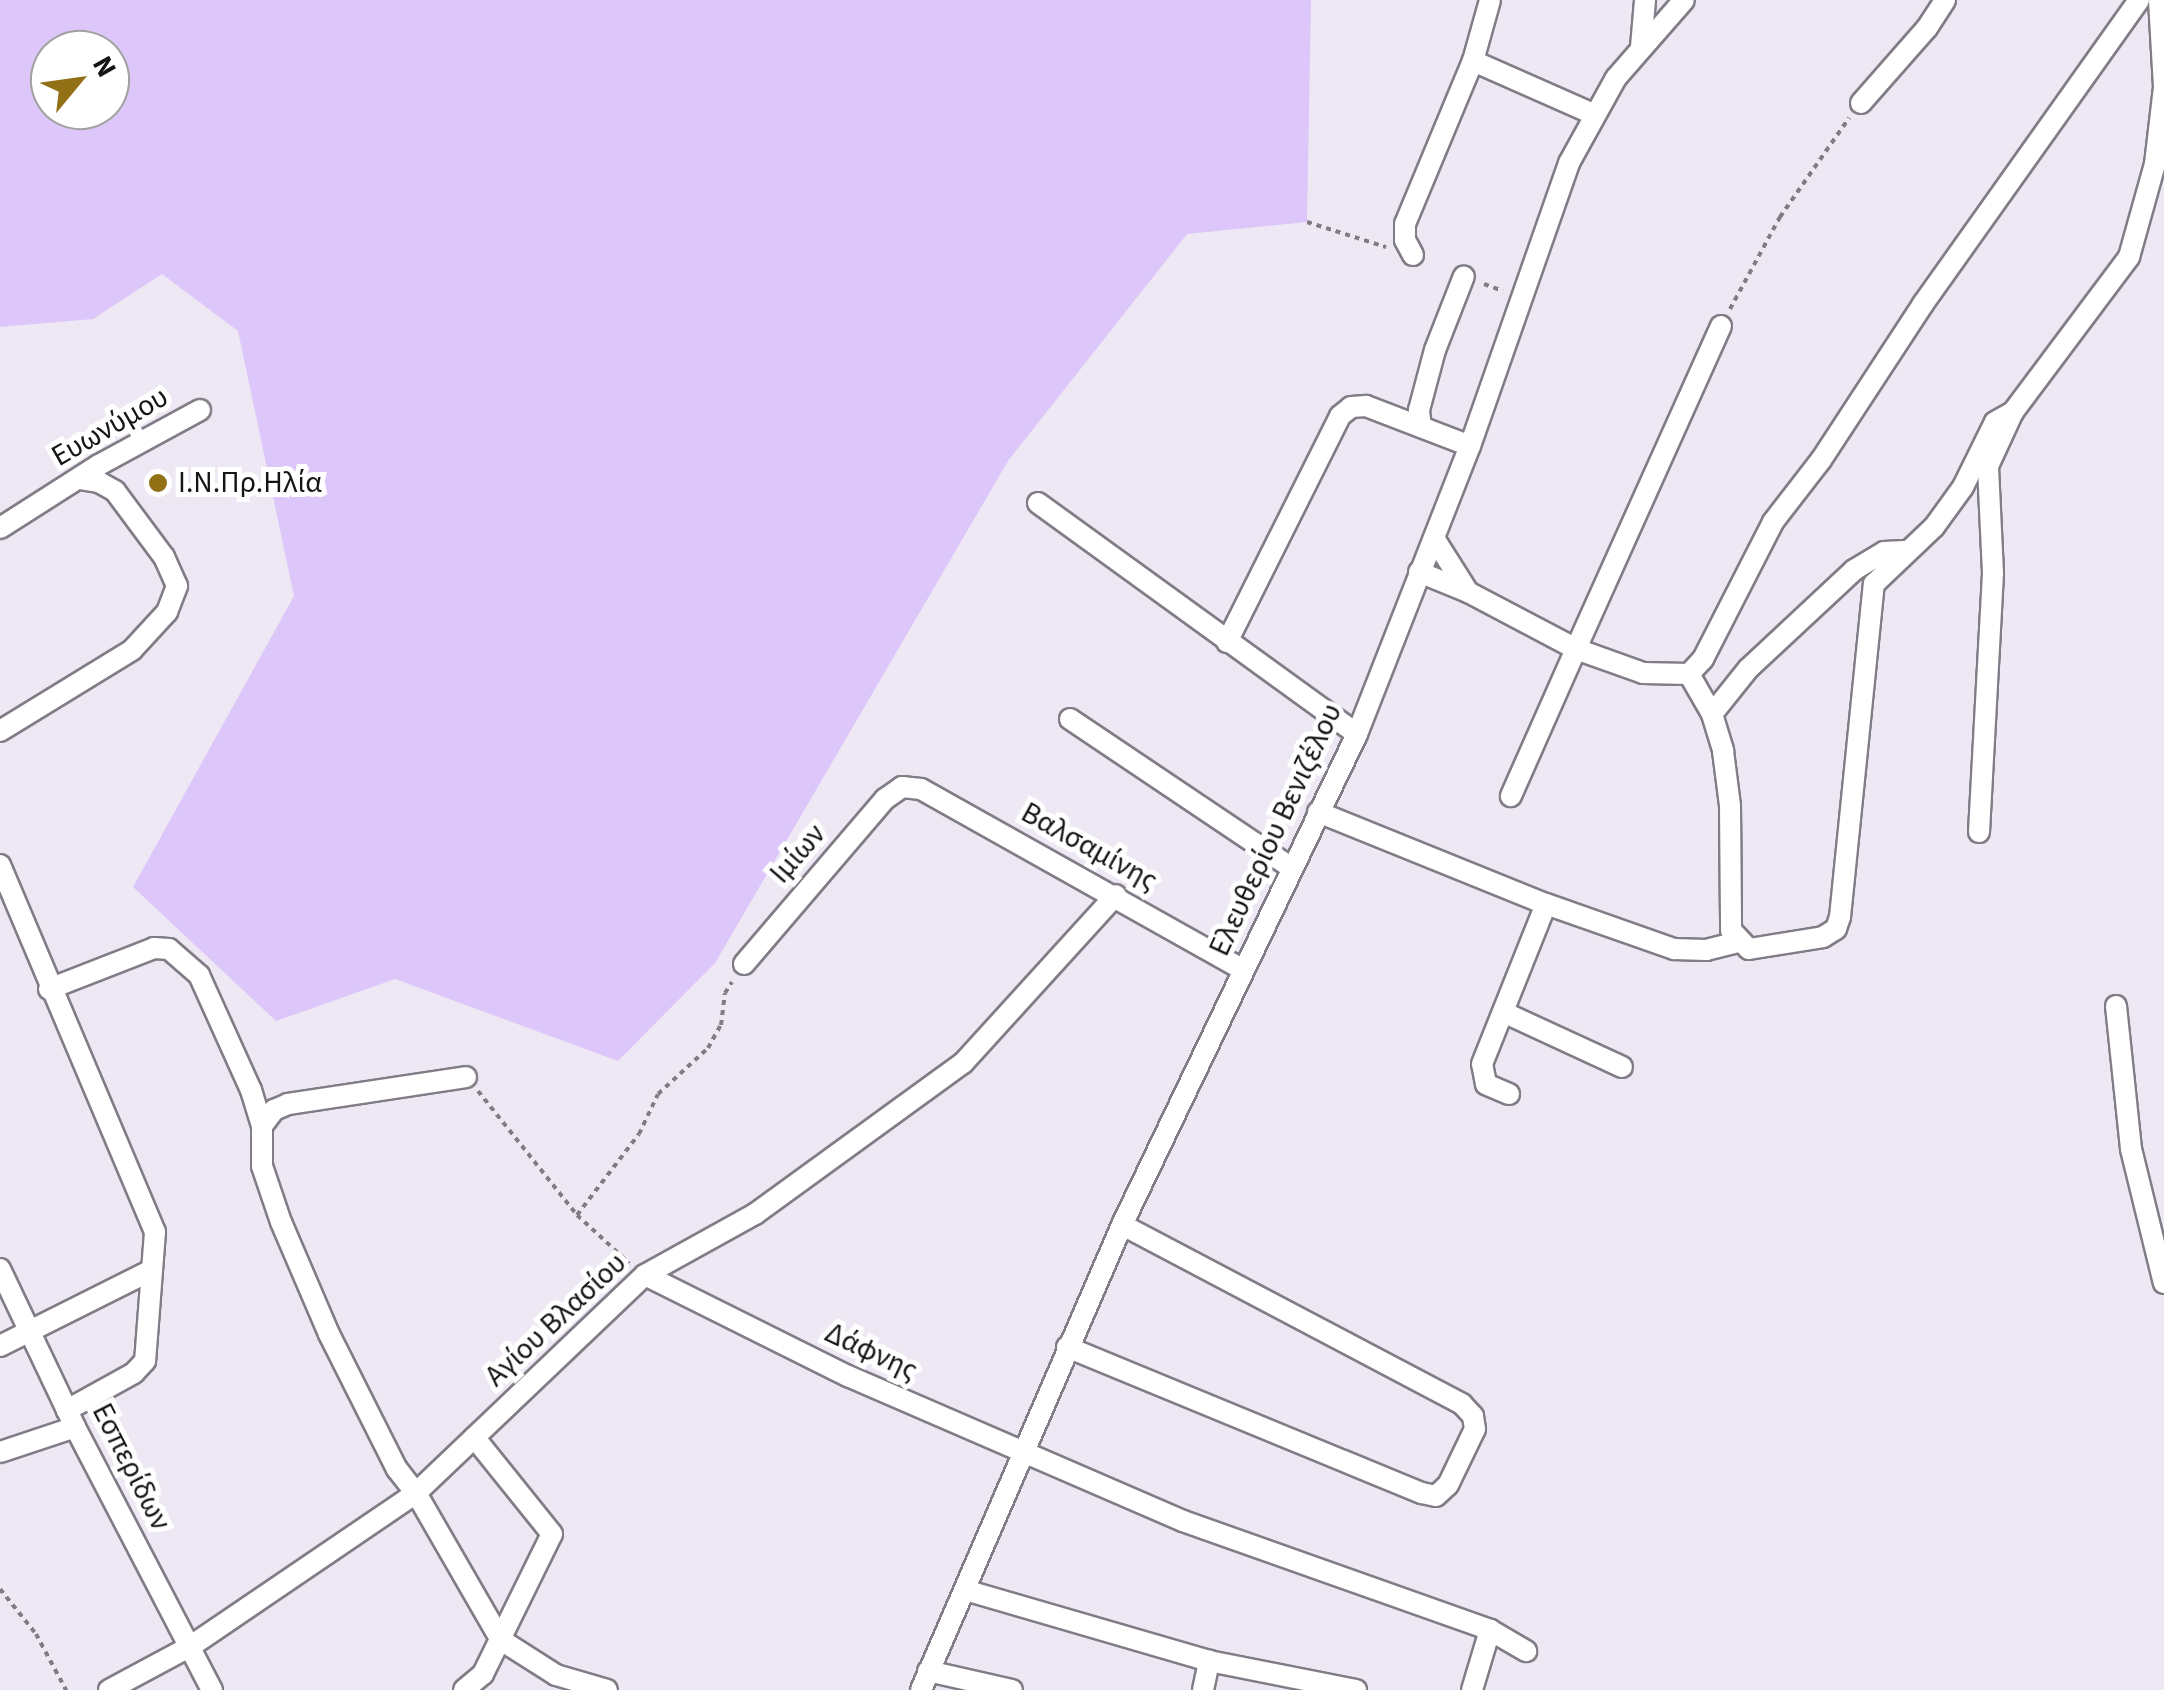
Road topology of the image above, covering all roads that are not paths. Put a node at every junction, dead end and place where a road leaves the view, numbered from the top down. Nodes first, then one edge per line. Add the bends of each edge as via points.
1 (1490, 0) edge
2 (1644, 0) edge
3 (1684, 0) edge
4 (1946, 0) edge
5 (2139, 0) edge
6 (2159, 0) edge
7 (1641, 47) junction
8 (1473, 61) junction
9 (1861, 103) road end
10 (1593, 114) junction
11 (1413, 256) dead end
12 (1464, 276) dead end
13 (1721, 326) road end
14 (200, 410) dead end
15 (2013, 412) junction
16 (1421, 427) junction
17 (1470, 446) junction
18 (79, 480) junction
19 (1038, 503) dead end
20 (0, 528) edge
21 (1434, 538) junction
22 (1906, 550) junction
23 (1419, 572) junction
24 (1468, 592) junction
25 (1227, 642) junction
26 (1576, 649) junction
27 (1689, 674) junction
28 (1712, 714) junction
29 (1070, 719) dead end
30 (0, 731) edge
31 (1357, 734) junction
32 (902, 786) joint
33 (1511, 796) dead end
34 (1318, 812) junction
35 (1979, 832) dead end
36 (0, 865) edge
37 (1290, 868) junction
38 (3, 888) edge
39 (1116, 895) junction
40 (1546, 904) junction
41 (1738, 942) junction
42 (744, 964) road end
43 (1244, 970) junction
44 (49, 989) junction
45 (2116, 1006) dead end
46 (1503, 1012) junction
47 (1622, 1067) dead end
48 (466, 1078) road end
49 (1509, 1094) dead end
50 (262, 1126) junction
51 (1122, 1225) junction
52 (0, 1269) edge
53 (150, 1271) junction
54 (645, 1275) junction
55 (2164, 1283) edge
56 (32, 1330) junction
57 (0, 1346) edge
58 (1067, 1347) junction
59 (71, 1418) junction
60 (474, 1438) junction
61 (0, 1452) edge
62 (1026, 1453) junction
63 (416, 1494) junction
64 (964, 1590) junction
65 (1490, 1630) junction
66 (501, 1640) junction
67 (191, 1646) junction
68 (1526, 1650) dead end
69 (1208, 1661) junction
70 (925, 1681) edge
71 (109, 1690) edge
72 (212, 1690) edge
73 (464, 1690) edge
74 (607, 1690) edge
75 (1012, 1690) edge
76 (1203, 1690) edge
77 (1356, 1690) edge
78 (1472, 1690) edge

1 - 8 street
2 - 7 street
3 - 7 street, Ελευθερίου Βενιζέλου
4 - 9 street
5 - 27 street via 1773,522 1718,633
6 - 15 street via 2164,87 2140,226 2108,289
7 - 10 street, Ελευθερίου Βενιζέλου
8 - 10 street
8 - 11 street via 1405,224
10 - 17 street, Ελευθερίου Βενιζέλου via 1552,206
12 - 16 street via 1435,350 1419,410
13 - 26 street
14 - 18 street, Ευωνύμου
15 - 22 street via 1995,422 1962,487 1934,527
15 - 35 street via 1988,466 1992,573
16 - 17 street
16 - 25 street via 1366,406 1340,416
17 - 21 street, Ελευθερίου Βενιζέλου
18 - 20 street, Ευωνύμου
18 - 30 street via 115,491 177,586 167,612 132,650
19 - 25 street
21 - 23 street, Ελευθερίου Βενιζέλου
21 - 24 street
22 - 28 street via 1884,552 1854,570 1748,669
22 - 41 street via 1874,584 1836,929 1750,949
23 - 24 street
23 - 31 street, Ελευθερίου Βενιζέλου
24 - 26 street
25 - 31 street
26 - 27 street via 1643,673
26 - 33 street
27 - 28 street
28 - 41 street via 1730,806 1731,930
29 - 37 street
31 - 34 street, Ελευθερίου Βενιζέλου
32 - 39 street, Βαλσαμίνης via 921,789
32 - 42 street, Ιμίων
34 - 37 street, Ελευθερίου Βενιζέλου
34 - 40 street
36 - 38 street
37 - 43 street, Ελευθερίου Βενιζέλου
38 - 44 street
39 - 43 street, Βαλσαμίνης
39 - 54 street, Αγίου Βλασίου via 963,1063 756,1214
40 - 41 street via 1674,949
40 - 46 street
43 - 51 street, Ελευθερίου Βενιζέλου
44 - 50 street via 154,948 169,949 198,975 232,1041
44 - 53 street via 146,1205 155,1232
45 - 55 street via 2131,1148
46 - 47 street
46 - 49 street via 1482,1064 1486,1084
48 - 50 street via 288,1104
50 - 63 street via 262,1166 282,1222 366,1410
51 - 58 street, Ελευθερίου Βενιζέλου
51 - 58 street via 1462,1404 1474,1430 1448,1485 1436,1496 1422,1494
52 - 56 street, Εσπερίδων
53 - 56 street
53 - 59 street via 145,1361
54 - 60 street, Αγίου Βλασίου
54 - 62 street, Δάφνης via 848,1376
56 - 57 street
56 - 59 street, Εσπερίδων
58 - 62 street, Ελευθερίου Βενιζέλου
59 - 61 street
59 - 67 street, Εσπερίδων
60 - 63 street, Αγίου Βλασίου
60 - 66 street via 552,1534
62 - 64 street, Ελευθερίου Βενιζέλου
62 - 65 street, Δάφνης via 1183,1521
63 - 66 street
63 - 67 street, Αγίου Βλασίου
64 - 69 street
64 - 70 street, Ελευθερίου Βενιζέλου
65 - 68 street, Δάφνης
65 - 78 street
66 - 73 street via 484,1674
66 - 74 street via 556,1675
67 - 71 street, Αγίου Βλασίου
67 - 72 street, Εσπερίδων
69 - 76 street
69 - 77 street
70 - 75 street

